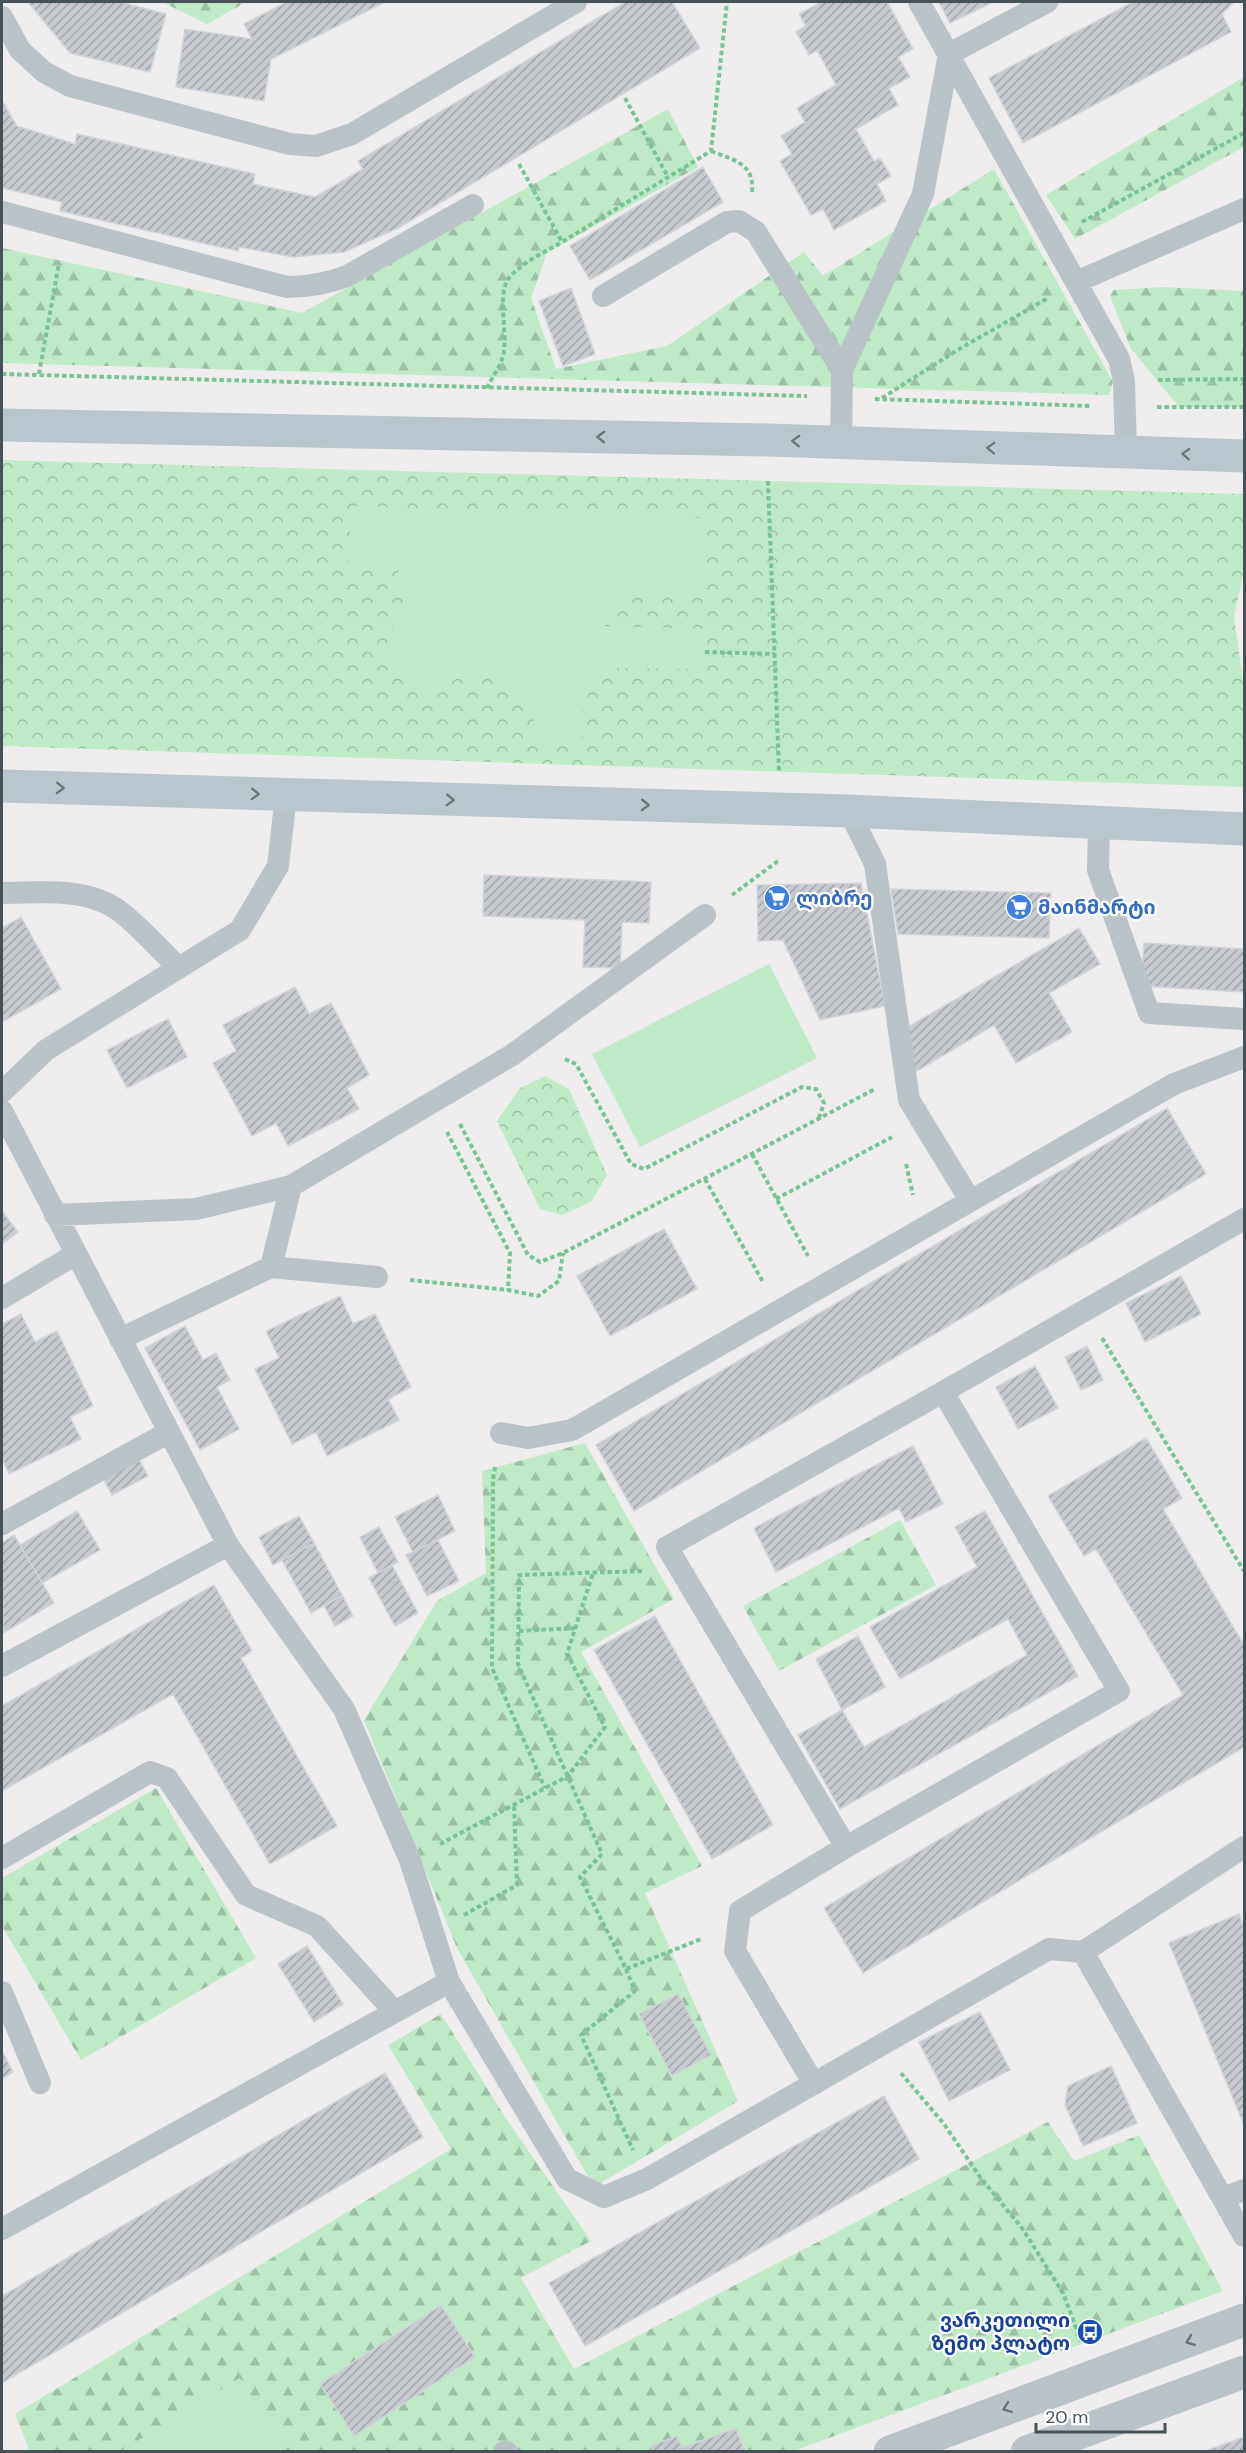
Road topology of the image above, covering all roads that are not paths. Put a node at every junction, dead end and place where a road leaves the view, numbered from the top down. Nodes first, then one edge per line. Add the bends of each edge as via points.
1 (576, 2) edge
2 (919, 2) edge
3 (1047, 2) edge
4 (2, 17) edge
5 (949, 54) junction
6 (472, 205) dead end
7 (1245, 209) edge
8 (2, 212) edge
9 (1076, 282) junction
10 (603, 296) dead end
11 (842, 370) junction
12 (3, 422) edge
13 (841, 443) junction
14 (1126, 452) junction
15 (1245, 456) edge
16 (2, 786) edge
17 (286, 795) junction
18 (849, 811) junction
19 (1100, 822) junction
20 (1245, 829) edge
21 (2, 893) edge
22 (705, 915) road end
23 (179, 968) junction
24 (1245, 1020) edge
25 (1245, 1057) edge
26 (2, 1092) edge
27 (2, 1111) edge
28 (291, 1186) junction
29 (970, 1200) junction
30 (55, 1215) junction
31 (1245, 1219) edge
32 (76, 1254) junction
33 (272, 1267) junction
34 (377, 1277) road end
35 (2, 1298) edge
36 (120, 1339) junction
37 (943, 1392) junction
38 (169, 1432) junction
39 (501, 1433) road end
40 (2, 1524) edge
41 (228, 1545) junction
42 (2, 1666) edge
43 (1245, 1846) edge
44 (846, 1847) junction
45 (2, 1858) edge
46 (1083, 1952) junction
47 (449, 1982) junction
48 (2, 1992) edge
49 (394, 2012) junction
50 (40, 2083) dead end
51 (814, 2084) junction
52 (1245, 2190) edge
53 (1223, 2198) junction
54 (2, 2229) edge
55 (1245, 2236) edge
56 (1245, 2320) edge
57 (1245, 2372) edge
58 (890, 2451) edge
59 (1027, 2451) edge

1 - 4 lane via 352,134 316,146 290,144 70,86 44,72 20,50
2 - 5 lane
3 - 5 lane
5 - 9 lane
5 - 11 lane via 922,194
6 - 8 lane via 347,276 325,285 304,287 287,287
7 - 9 lane
9 - 14 lane via 1119,359 1126,407
10 - 11 lane via 727,222 739,221 756,232
11 - 13 lane
13 -> 12 main road
14 -> 13 main road
15 -> 14 main road
16 -> 17 main road
17 -> 18 main road
17 - 23 lane via 278,866 240,930
18 - 19 main road
18 - 29 lane via 875,864 909,1100
19 - 20 main road
19 - 24 lane via 1098,870 1149,1013
21 - 23 lane via 64,892 97,899 116,908
22 - 28 lane via 512,1054
23 - 26 lane via 46,1050
25 - 29 lane via 1174,1084
27 - 30 lane
28 - 30 lane via 196,1209
28 - 33 lane
29 - 39 lane via 572,1430 528,1438
30 - 32 lane
31 - 37 lane
32 - 35 lane
32 - 36 lane
33 - 34 lane
33 - 36 lane
36 - 38 lane
37 - 44 lane via 1119,1691
37 - 44 lane via 667,1547
38 - 40 lane
38 - 41 lane
41 - 42 lane
41 - 47 lane via 344,1709 410,1860
43 - 46 lane
44 - 51 lane via 740,1911 735,1951
45 - 49 lane via 150,1772 167,1778 246,1895 317,1926
46 - 51 lane via 1049,1949
46 - 53 lane
47 - 49 lane
47 - 51 lane via 567,2180 604,2197 647,2179
48 - 50 lane
49 - 54 lane
52 - 53 lane
53 - 55 lane
56 -> 58 street
57 - 59 street

